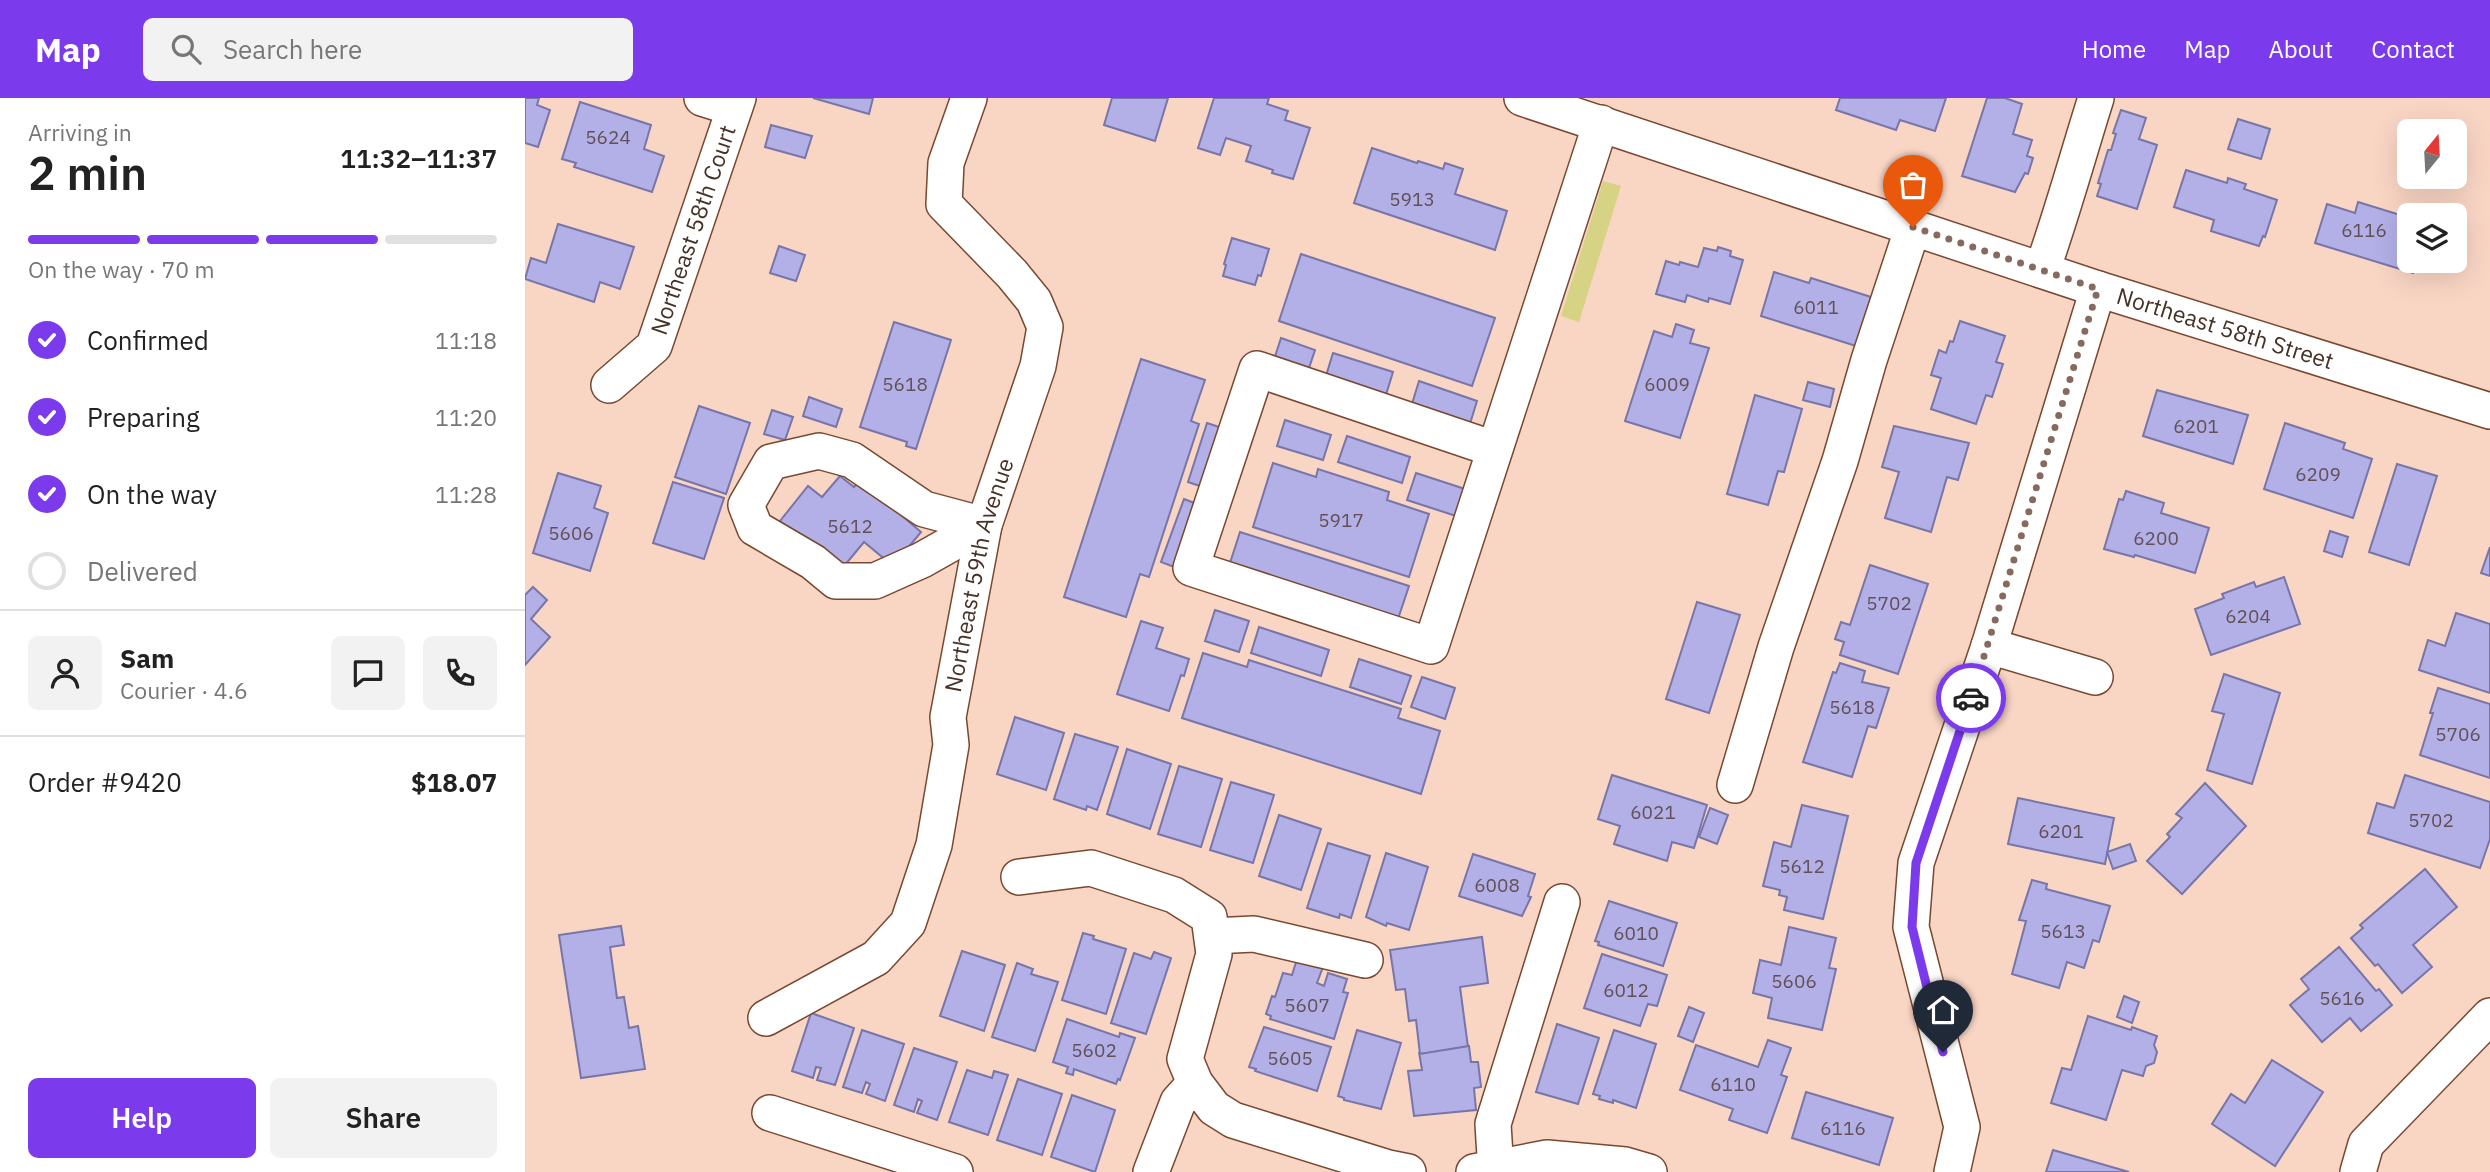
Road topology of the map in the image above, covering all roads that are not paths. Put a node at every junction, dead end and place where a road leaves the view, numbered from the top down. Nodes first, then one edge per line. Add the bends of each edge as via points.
1 (969, 98) edge
2 (1522, 98) edge
3 (2096, 98) edge
4 (725, 101) edge
5 (1601, 123) junction
6 (1913, 227) junction
7 (2042, 270) junction
8 (2098, 289) junction
9 (609, 384) dead end
10 (2490, 411) edge
11 (1494, 449) junction
12 (983, 525) junction
13 (1989, 646) junction
14 (2095, 677) dead end
15 (1735, 785) dead end
16 (1019, 877) dead end
17 (1562, 902) dead end
18 (1210, 926) junction
19 (1365, 960) dead end
20 (2490, 1016) edge
21 (766, 1018) dead end
22 (1195, 1083) junction
23 (770, 1113) dead end
24 (897, 1164) edge
25 (1489, 1171) edge
26 (955, 1172) edge
27 (1151, 1172) edge
28 (1408, 1172) edge
29 (1650, 1172) edge
30 (1952, 1172) edge
31 (2358, 1172) edge

1 - 12 street, Northeast 59th Avenue via 946,163 944,204 1012,274 1034,301 1045,327 1038,366
2 - 5 street, Northeast 58th Street
3 - 7 street
4 - 9 street, Northeast 58th Court via 654,346
5 - 6 street, Northeast 58th Street
5 - 11 street
6 - 7 street, Northeast 58th Street
6 - 15 street
7 - 8 street, Northeast 58th Street
8 - 10 street, Northeast 58th Street
8 - 13 street
11 - 11 street via 1257,369 1191,568 1431,646
12 - 12 street via 924,509 852,460 818,451 771,461 746,505 755,528 836,581 875,581
12 - 21 street, Northeast 59th Avenue via 948,718 951,746 934,845 908,923 876,958
13 - 14 street
13 - 30 street via 1916,863 1912,927 1962,1127
16 - 18 street via 1091,868 1174,895
17 - 25 street via 1493,1124
18 - 19 street
18 - 22 street via 1214,954 1185,1059
20 - 31 street via 2367,1144
22 - 27 street via 1178,1102
22 - 28 street via 1214,1108 1233,1119
23 - 24 street
24 - 26 street
25 - 29 street via 1547,1158 1625,1165

